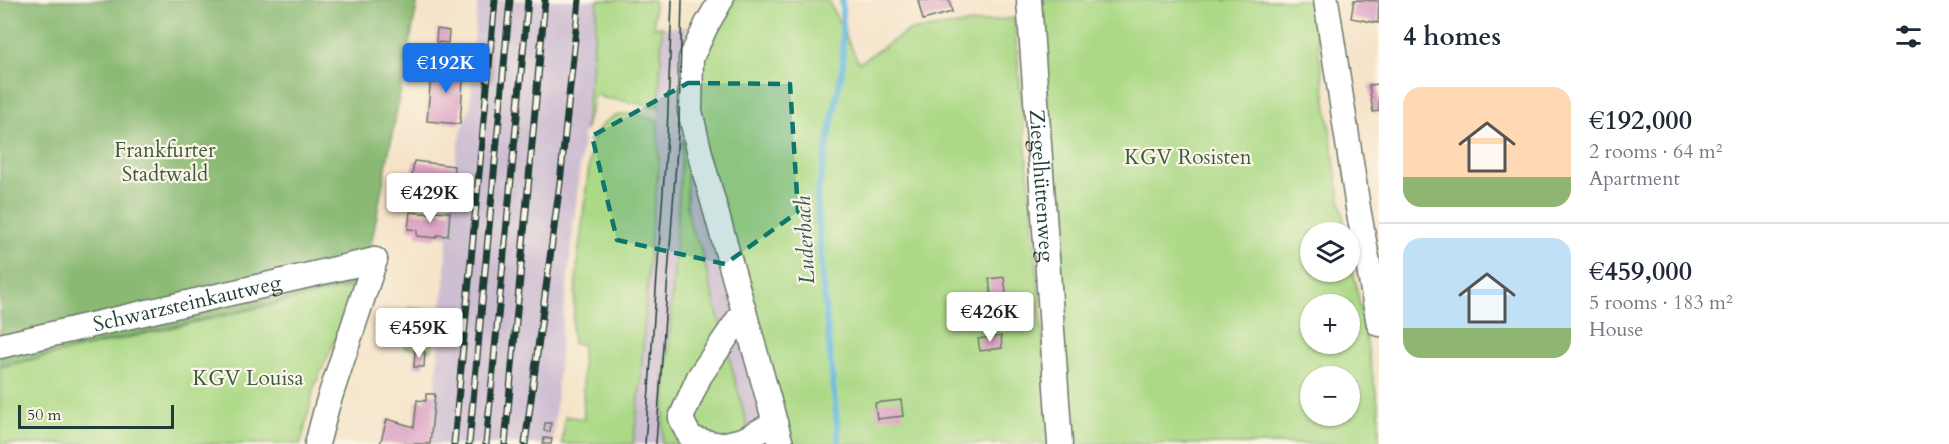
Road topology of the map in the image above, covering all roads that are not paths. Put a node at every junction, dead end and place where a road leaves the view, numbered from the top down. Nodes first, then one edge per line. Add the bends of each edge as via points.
1 (721, 0) edge
2 (1029, 0) edge
3 (1326, 0) edge
4 (744, 311) junction
5 (1379, 324) edge
6 (0, 346) edge
7 (778, 433) edge
8 (317, 444) edge
9 (716, 444) edge
10 (726, 444) edge
11 (1060, 444) edge

1 - 4 street via 691,58 690,111
2 - 11 street, Ziegelhüttenweg
3 - 5 street
4 - 7 street
4 - 9 street via 699,377 681,418 687,434 696,441
6 - 8 street, Schwarzsteinkautweg via 375,260
7 - 10 street

